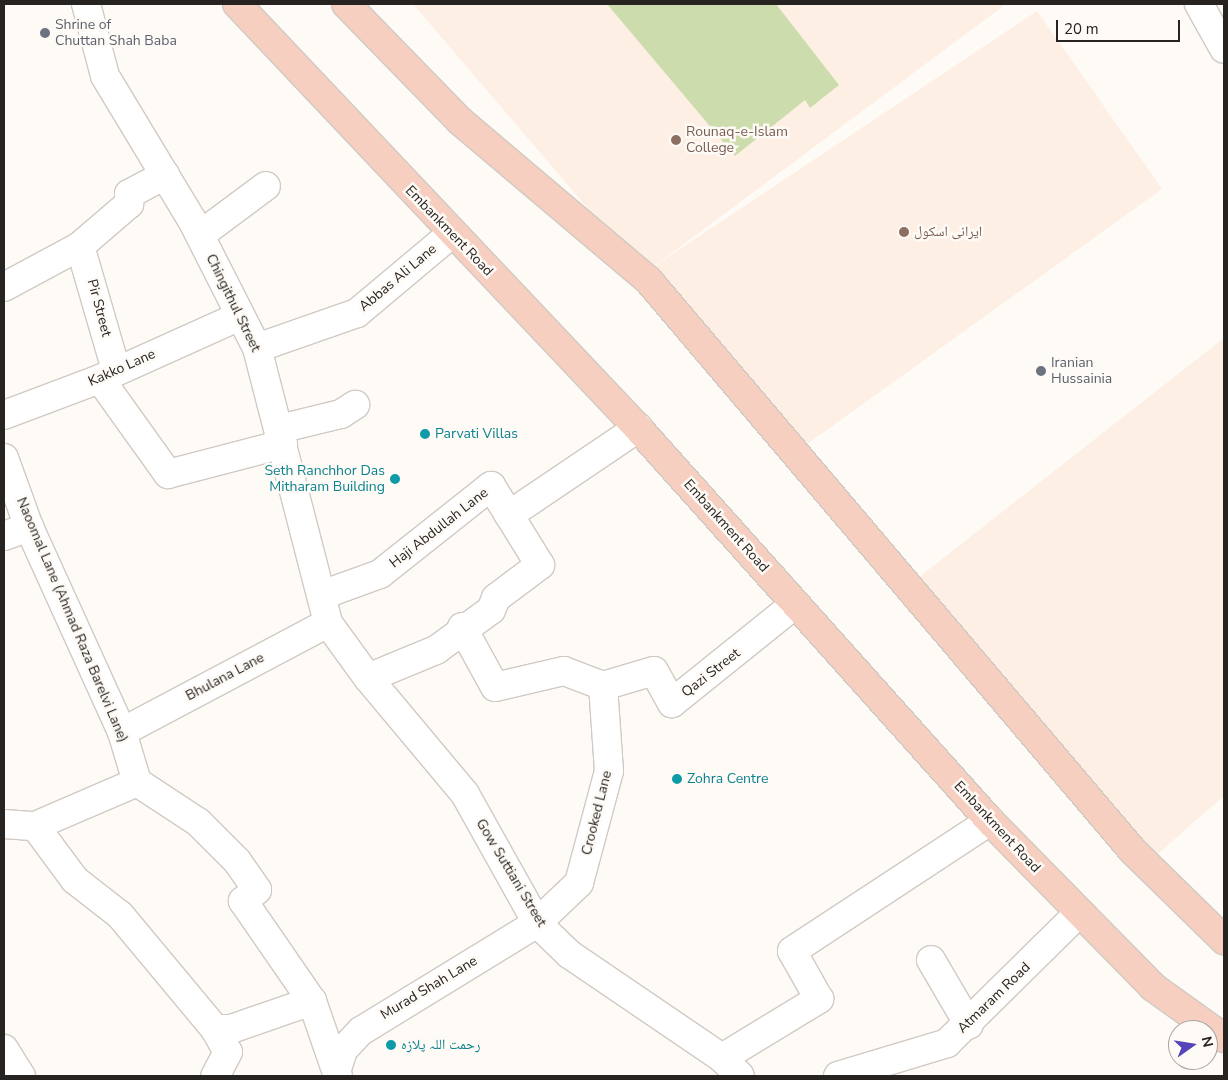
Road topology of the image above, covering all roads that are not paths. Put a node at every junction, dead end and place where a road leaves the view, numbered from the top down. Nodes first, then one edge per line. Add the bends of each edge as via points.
1 (86, 4) edge
2 (237, 4) edge
3 (346, 4) edge
4 (1199, 4) edge
5 (1224, 49) edge
6 (165, 175) junction
7 (266, 186) dead end
8 (451, 234) junction
9 (200, 236) junction
10 (80, 246) junction
11 (4, 287) edge
12 (238, 317) junction
13 (257, 348) junction
14 (108, 375) junction
15 (355, 405) dead end
16 (4, 416) edge
17 (638, 428) junction
18 (281, 437) junction
19 (4, 458) edge
20 (509, 515) junction
21 (29, 527) junction
22 (4, 536) edge
23 (322, 595) junction
24 (795, 604) junction
25 (328, 622) junction
26 (462, 627) junction
27 (368, 678) junction
28 (603, 686) junction
29 (122, 732) junction
30 (136, 782) junction
31 (990, 821) junction
32 (4, 824) edge
33 (35, 826) junction
34 (1079, 913) junction
35 (538, 922) junction
36 (1224, 940) edge
37 (931, 960) dead end
38 (312, 1001) junction
39 (970, 1025) junction
40 (215, 1029) junction
41 (1224, 1038) edge
42 (4, 1049) edge
43 (731, 1067) edge
44 (886, 1069) edge
45 (338, 1072) edge
46 (21, 1076) edge
47 (215, 1076) edge
48 (838, 1076) edge

1 - 6 street, Chingithul Street via 105,76
2 - 8 main road, Embankment Road
3 - 36 main road via 460,121 648,281 1132,850
4 - 5 street
6 - 9 street, Chingithul Street
6 - 10 street via 129,194 129,204
7 - 9 street
8 - 13 street, Abbas Ali Lane via 357,313
8 - 17 main road, Embankment Road
9 - 12 street, Chingithul Street
10 - 11 street
10 - 14 street, Pir Street
12 - 13 street, Chingithul Street
12 - 14 street, Kakko Lane
13 - 18 street, Chingithul Street
14 - 16 street, Kakko Lane
14 - 18 street, Pir Street via 168,474
15 - 18 street via 341,414
17 - 20 street
17 - 24 main road, Embankment Road
18 - 23 street, Chingithul Street
19 - 21 street, Naoomal Lane (Ahmad Raza Barelvi Lane)
20 - 23 street, Haji Abdullah Lane via 491,486 380,574
20 - 26 street via 540,565 496,598 490,610
21 - 22 street
21 - 29 street, Naoomal Lane (Ahmad Raza Barelvi Lane)
23 - 25 street, Chingithul Street
24 - 28 street, Qazi Street via 672,703 654,671
24 - 31 main road, Embankment Road
25 - 27 street, Gow Suttiani Street
25 - 29 street, Bhulana Lane
26 - 27 street via 436,650
26 - 28 street via 495,687 564,671
27 - 35 street, Gow Suttiani Street via 465,794
28 - 35 street, Crooked Lane via 609,771 579,883
29 - 30 street, Naoomal Lane (Ahmad Raza Barelvi Lane)
30 - 33 street
30 - 38 street via 198,822 237,861 257,890 243,901
31 - 34 main road, Embankment Road
31 - 43 street via 792,951 819,999
32 - 33 street
33 - 40 street via 74,880 120,915
34 - 39 street, Atmaram Road
34 - 41 main road, Embankment Road via 1153,987
35 - 43 street, Gow Suttiani Street via 569,954
35 - 45 street, Murad Shah Lane via 382,1015 343,1050
37 - 39 street
38 - 40 street via 231,1028
38 - 45 street
39 - 44 street, Atmaram Road via 947,1043
40 - 47 street via 228,1052
42 - 46 street
44 - 48 street, Atmaram Road

